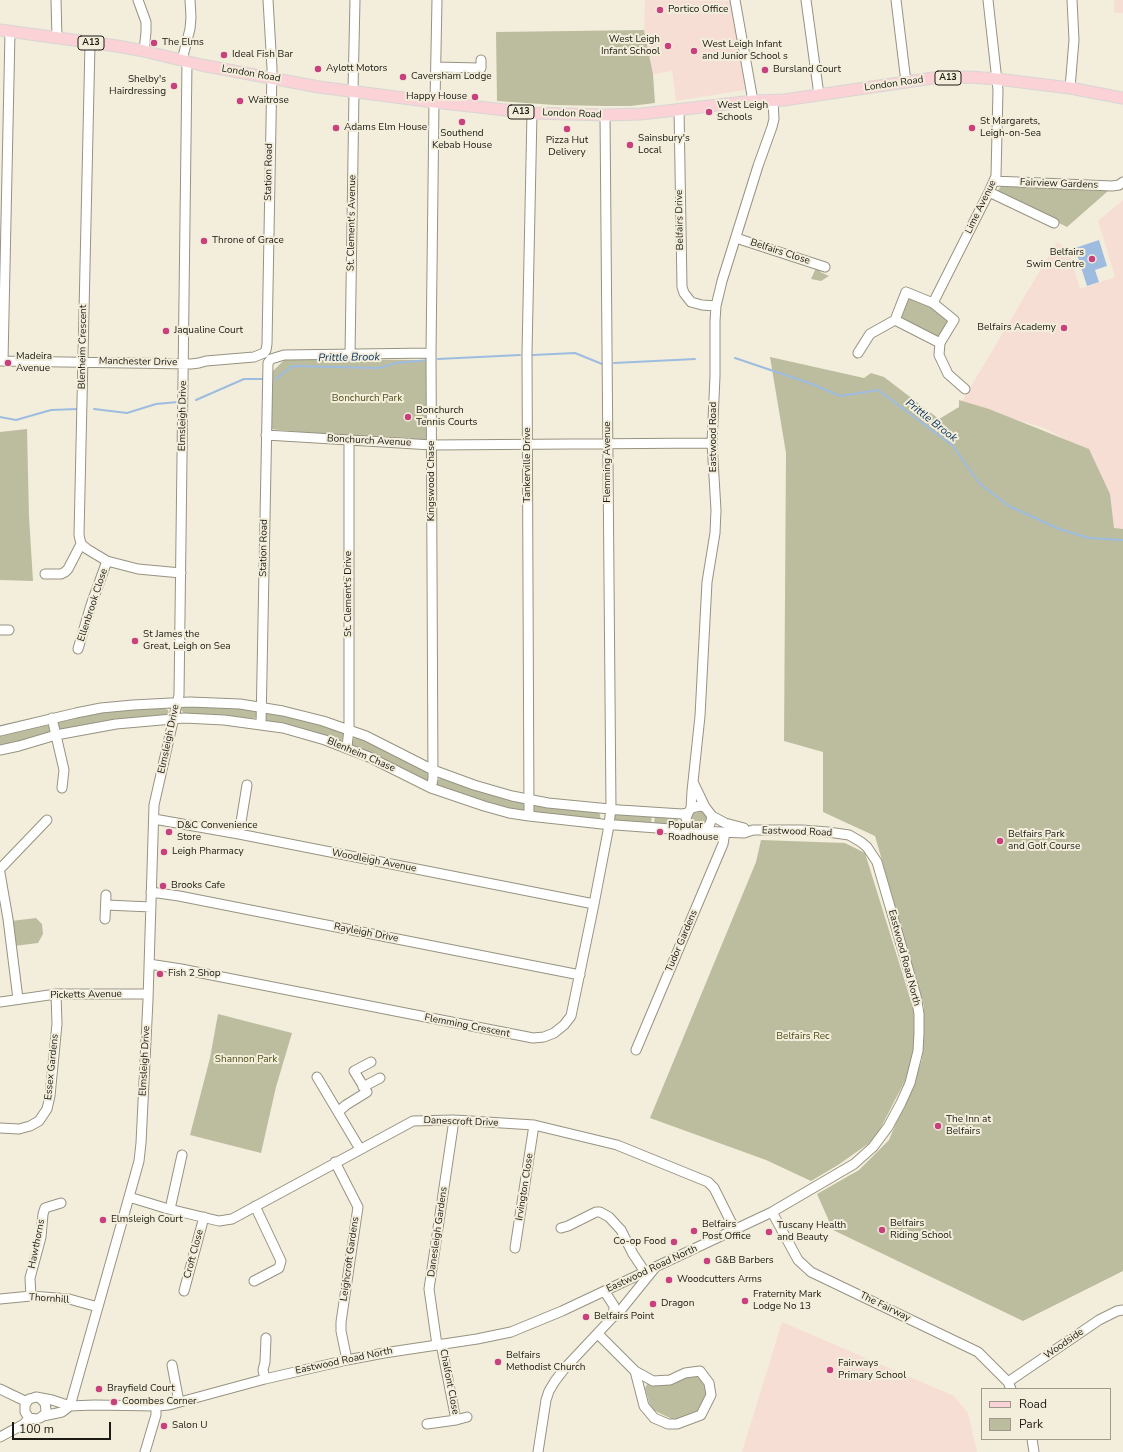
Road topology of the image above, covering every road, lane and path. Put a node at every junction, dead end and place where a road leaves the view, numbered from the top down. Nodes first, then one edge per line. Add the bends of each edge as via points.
1 (56, 0) edge
2 (138, 0) edge
3 (190, 0) edge
4 (268, 0) edge
5 (355, 0) edge
6 (438, 0) edge
7 (735, 0) edge
8 (806, 0) edge
9 (896, 0) edge
10 (988, 0) edge
11 (1072, 0) edge
12 (5, 31) edge
13 (57, 38) junction
14 (90, 43) junction
15 (144, 51) junction
16 (481, 60) dead end
17 (184, 61) junction
18 (436, 67) junction
19 (271, 78) junction
20 (997, 79) junction
21 (906, 82) junction
22 (1070, 88) junction
23 (353, 91) junction
24 (819, 95) junction
25 (1123, 98) edge
26 (753, 101) junction
27 (773, 101) junction
28 (434, 102) junction
29 (679, 109) junction
30 (532, 113) junction
31 (605, 115) junction
32 (994, 181) junction
33 (1123, 182) edge
34 (989, 192) junction
35 (1054, 223) dead end
36 (736, 238) junction
37 (825, 267) dead end
38 (933, 303) junction
39 (716, 306) junction
40 (895, 320) junction
41 (940, 343) junction
42 (267, 344) joint
43 (858, 352) dead end
44 (431, 353) junction
45 (350, 355) junction
46 (1, 361) edge
47 (83, 361) junction
48 (184, 363) junction
49 (965, 389) dead end
50 (266, 435) junction
51 (349, 440) junction
52 (712, 443) junction
53 (528, 444) junction
54 (608, 444) junction
55 (432, 445) junction
56 (81, 544) junction
57 (108, 561) junction
58 (181, 573) junction
59 (45, 574) dead end
60 (78, 649) dead end
61 (177, 703) junction
62 (260, 707) junction
63 (52, 718) junction
64 (174, 718) junction
65 (261, 725) junction
66 (348, 729) junction
67 (0, 731) edge
68 (56, 735) junction
69 (347, 747) junction
70 (0, 750) edge
71 (433, 770) junction
72 (693, 782) junction
73 (247, 785) dead end
74 (62, 788) dead end
75 (431, 788) junction
76 (529, 800) junction
77 (706, 807) junction
78 (611, 809) junction
79 (690, 811) junction
80 (529, 816) junction
81 (712, 816) junction
82 (154, 819) junction
83 (47, 820) dead end
84 (609, 824) junction
85 (753, 830) junction
86 (698, 831) junction
87 (725, 832) junction
88 (238, 834) junction
89 (841, 834) joint
90 (0, 869) edge
91 (0, 872) edge
92 (151, 892) junction
93 (106, 895) dead end
94 (594, 904) junction
95 (106, 905) junction
96 (151, 907) junction
97 (105, 919) dead end
98 (149, 964) junction
99 (580, 975) junction
100 (56, 994) junction
101 (148, 994) junction
102 (18, 999) junction
103 (0, 1002) edge
104 (636, 1050) dead end
105 (371, 1062) dead end
106 (317, 1077) dead end
107 (380, 1078) dead end
108 (363, 1087) junction
109 (338, 1112) junction
110 (454, 1120) junction
111 (534, 1125) junction
112 (0, 1128) edge
113 (360, 1149) junction
114 (182, 1155) dead end
115 (335, 1162) junction
116 (129, 1197) junction
117 (61, 1203) dead end
118 (255, 1206) junction
119 (170, 1209) junction
120 (772, 1212) junction
121 (204, 1217) junction
122 (561, 1228) dead end
123 (735, 1230) junction
124 (515, 1248) dead end
125 (656, 1267) junction
126 (645, 1272) junction
127 (630, 1280) junction
128 (254, 1281) dead end
129 (637, 1290) junction
130 (184, 1291) dead end
131 (605, 1292) junction
132 (31, 1296) junction
133 (0, 1299) edge
134 (614, 1306) junction
135 (624, 1306) junction
136 (98, 1307) junction
137 (1123, 1310) edge
138 (610, 1320) junction
139 (598, 1334) junction
140 (266, 1338) dead end
141 (439, 1344) junction
142 (347, 1360) junction
143 (172, 1365) dead end
144 (636, 1371) junction
145 (265, 1379) junction
146 (1010, 1386) edge
147 (0, 1389) edge
148 (40, 1398) junction
149 (27, 1402) junction
150 (179, 1402) junction
151 (70, 1406) junction
152 (156, 1406) junction
153 (43, 1416) junction
154 (467, 1417) dead end
155 (29, 1418) junction
156 (456, 1420) junction
157 (427, 1424) dead end
158 (0, 1437) edge
159 (1032, 1440) edge
160 (145, 1452) edge
161 (538, 1452) edge
162 (1034, 1452) edge

1 - 13 street
2 - 15 street via 146,22
3 - 17 street, Elmsleigh Drive via 190,29
4 - 19 street, Station Road
5 - 23 street, St. Clement's Avenue
6 - 18 street, Kingswood Chase
7 - 26 street
8 - 24 street
9 - 21 street
10 - 20 street, Lime Avenue
11 - 22 street via 1074,40
12 - 13 main road, London Road / A13
12 - 46 street
13 - 14 main road, London Road / A13
14 - 15 main road, London Road / A13
14 - 47 street, Blenheim Crescent
15 - 17 main road, London Road / A13
16 - 18 street via 481,68
17 - 19 main road, London Road / A13
17 - 48 street, Elmsleigh Drive
18 - 28 street, Kingswood Chase
19 - 23 main road, London Road / A13
19 - 42 street, Station Road
20 - 21 main road, London Road / A13 via 933,78
20 - 22 main road, London Road / A13
20 - 32 street, Lime Avenue
21 - 24 main road, London Road / A13
22 - 25 main road, London Road / A13
23 - 28 main road, London Road / A13
23 - 45 street, St. Clement's Avenue
24 - 27 main road, London Road / A13
26 - 27 main road, London Road / A13
26 - 29 main road, London Road / A13
27 - 36 street, Eastwood Road via 772,127
28 - 30 main road, London Road / A13
28 - 44 street, Kingswood Chase
29 - 31 main road, London Road / A13
29 - 39 street, Belfairs Drive via 682,287 691,302 702,306
30 - 31 main road, London Road / A13
30 - 53 street, Tankerville Drive via 527,352
31 - 54 street, Flemming Avenue
32 - 33 street, Fairview Gardens via 1112,186
32 - 34 street, Lime Avenue
34 - 35 street
34 - 38 street, Lime Avenue
36 - 37 street, Belfairs Close
36 - 39 street, Eastwood Road
38 - 40 street via 906,292
38 - 41 street via 954,320
39 - 52 street, Eastwood Road
40 - 41 street
40 - 43 street via 870,334
41 - 49 street via 939,355 948,374
42 - 48 street, Manchester Drive via 266,350 259,356
44 - 45 street
44 - 55 street, Kingswood Chase
45 - 50 street, Station Road via 278,356 271,359 267,370
46 - 47 street, Manchester Drive
47 - 48 street, Manchester Drive
47 - 56 street, Blenheim Crescent via 79,535
48 - 58 street, Elmsleigh Drive
50 - 51 street, Bonchurch Avenue
50 - 62 street, Station Road
51 - 55 street, Bonchurch Avenue
51 - 66 street, St. Clement's Drive
52 - 54 street, Bonchurch Avenue
52 - 72 street, Eastwood Road via 715,532 707,582 700,716
53 - 54 street, Bonchurch Avenue
53 - 55 street, Bonchurch Avenue
53 - 76 street, Tankerville Drive
54 - 78 street, Flemming Avenue
55 - 71 street, Kingswood Chase
56 - 57 street
56 - 59 street via 65,572
57 - 58 street via 138,569
57 - 60 street, Ellenbrook Close via 91,604
58 - 61 street, Elmsleigh Drive
61 - 62 street, Blenheim Chase via 213,702
61 - 63 street, Blenheim Chase via 101,708
61 - 64 street, Elmsleigh Drive
62 - 65 street, Station Road
62 - 66 street, Blenheim Chase via 305,716
63 - 67 street, Blenheim Chase
63 - 68 street
64 - 65 street, Blenheim Chase via 224,720
64 - 68 street, Blenheim Chase via 116,724
64 - 82 street, Elmsleigh Drive via 154,805
65 - 69 street, Blenheim Chase via 303,733
66 - 69 street, St. Clement's Drive
66 - 71 street, Blenheim Chase
68 - 70 street, Blenheim Chase
68 - 74 street via 64,770
69 - 75 street, Blenheim Chase
71 - 75 street, Kingswood Chase
71 - 76 street, Blenheim Chase via 474,785
72 - 77 street
72 - 79 street, Eastwood Road
73 - 88 street
75 - 80 street, Blenheim Chase via 484,806
76 - 78 street, Blenheim Chase
76 - 80 street, Tankerville Drive
77 - 79 street via 695,806
77 - 81 street
78 - 79 street, Blenheim Chase via 682,814
78 - 84 street, Flemming Crescent
79 - 86 street via 687,822 691,828
80 - 84 street, Blenheim Chase
81 - 85 street, Eastwood Road via 729,824
81 - 86 street via 709,826
82 - 88 street, Woodleigh Avenue
82 - 92 street, Elmsleigh Drive
83 - 90 street
84 - 86 street, Blenheim Chase
84 - 94 street, Flemming Crescent
85 - 87 street, Eastwood Road via 744,833
85 - 89 street, Eastwood Road via 802,830
86 - 87 street, Eastwood Road
87 - 104 street, Tudor Gardens via 723,844
88 - 94 street, Woodleigh Avenue
89 - 120 street, Eastwood Road North via 849,835 861,842 874,855 877,862 916,996 920,1033 918,1051 910,1083 901,1103 874,1147 854,1164
91 - 102 street
92 - 96 street, Elmsleigh Drive
92 - 99 street, Rayleigh Drive
93 - 95 street
94 - 99 street, Flemming Crescent
95 - 96 street
95 - 97 street
96 - 98 street, Elmsleigh Drive
98 - 99 street, Flemming Crescent via 533,1038 554,1033 571,1016
98 - 101 street, Elmsleigh Drive
100 - 101 street, Picketts Avenue
100 - 102 street, Picketts Avenue
100 - 112 street, Essex Gardens via 57,1024 47,1109 39,1122 30,1126 19,1129
101 - 116 street, Elmsleigh Drive via 141,1143
102 - 103 street, Picketts Avenue
105 - 108 street via 354,1071
106 - 109 street
107 - 108 street
108 - 109 street via 367,1092
109 - 113 street
110 - 111 street, Danescroft Drive
110 - 113 street, Danescroft Drive via 413,1121
110 - 141 street, Danesleigh Gardens via 429,1289
111 - 123 street, Danescroft Drive via 617,1145 701,1178 714,1188
111 - 124 street, Irvington Close
113 - 115 street, Danescroft Drive
114 - 119 street
115 - 118 street, Danescroft Drive
115 - 142 street, Leighcroft Gardens via 358,1207 341,1322
116 - 119 street, Danescroft Drive
116 - 136 street, Elmsleigh Drive
117 - 132 street, Hawthorns via 45,1208 43,1214 30,1278
118 - 121 street, Danescroft Drive via 232,1219 219,1221
118 - 128 street via 281,1261 279,1268
119 - 121 street, Danescroft Drive
120 - 123 street, Eastwood Road North
120 - 146 street, The Fairway via 798,1260 811,1272 978,1352
121 - 130 street, Croft Close
122 - 126 street via 600,1212 609,1217 621,1230
123 - 125 street, Eastwood Road North
125 - 126 street, Eastwood Road North
125 - 129 street
126 - 127 street, Eastwood Road North
127 - 129 street
127 - 131 street, Eastwood Road North
129 - 135 street
131 - 134 street
131 - 141 street, Eastwood Road North via 511,1332
132 - 133 street, Thornhill
132 - 136 street, Thornhill via 69,1300
134 - 135 street
134 - 138 street
135 - 138 street
136 - 151 street, Elmsleigh Drive
137 - 146 street, Woodside via 1099,1320
138 - 139 street
139 - 144 street
139 - 161 street via 565,1368 549,1391
140 - 145 street via 263,1370
141 - 142 street, Eastwood Road North
141 - 156 street, Chalfont Close
142 - 145 street, Eastwood Road North
143 - 150 street
144 - 144 street via 653,1381 670,1380 685,1373 700,1371 709,1383 711,1395 701,1415 677,1424 668,1424 654,1418 644,1406
145 - 150 street, Eastwood Road North
147 - 149 street
148 - 149 street via 33,1398
148 - 151 street, Eastwood Road North
148 - 153 street via 46,1407
149 - 155 street via 25,1412
150 - 152 street, Eastwood Road North
151 - 152 street, Eastwood Road North
151 - 153 street, Eastwood Road North via 62,1412
152 - 160 street via 156,1415
153 - 155 street
154 - 156 street, Chalfont Close
155 - 158 street via 24,1424
156 - 157 street, Chalfont Close
159 - 162 street

